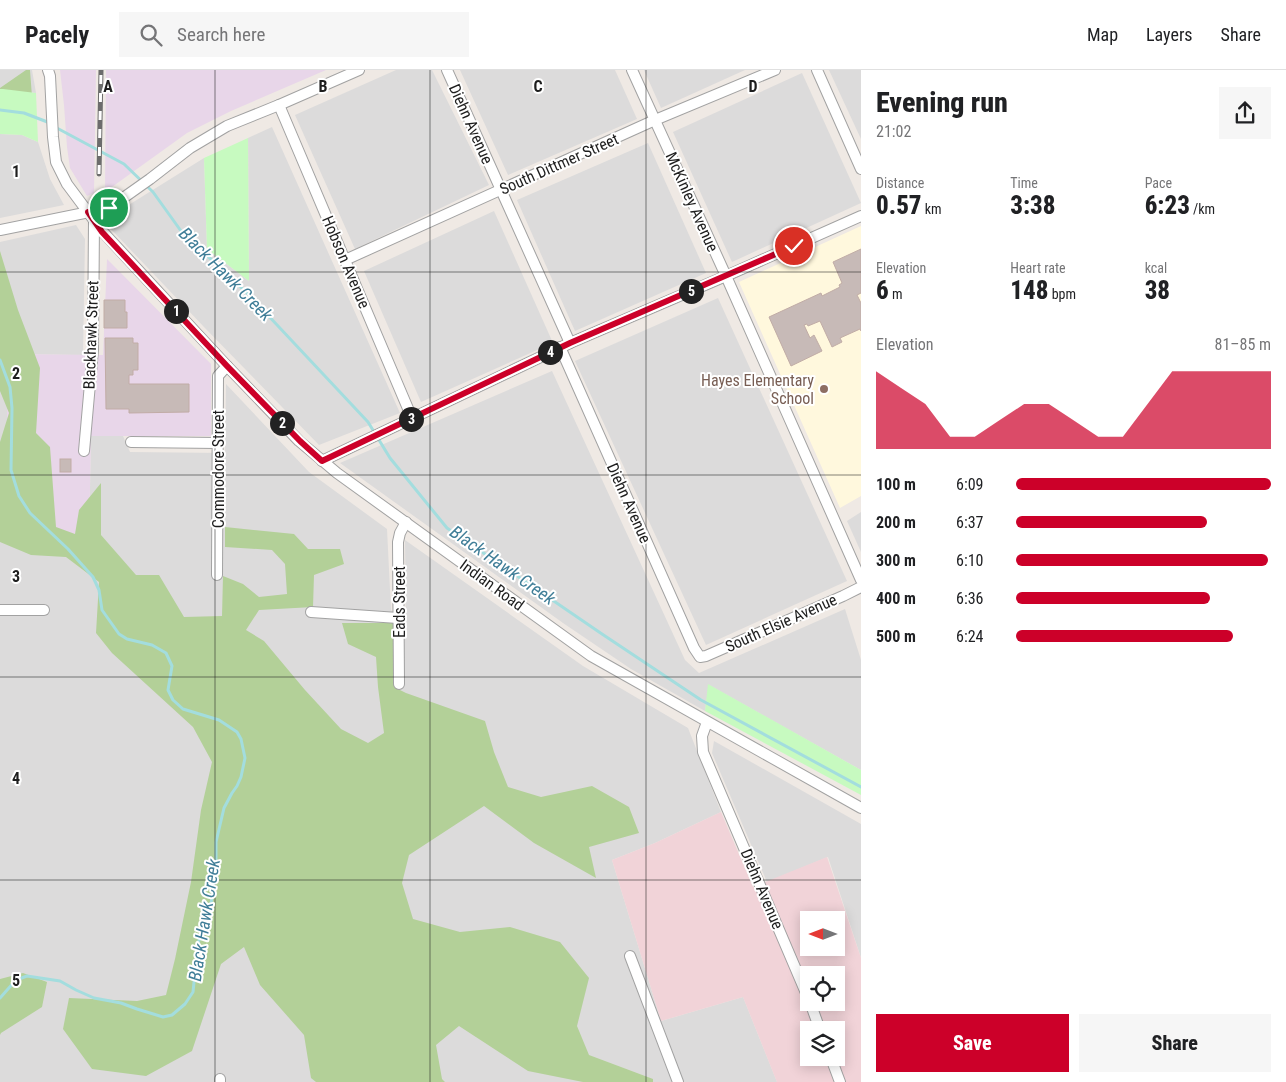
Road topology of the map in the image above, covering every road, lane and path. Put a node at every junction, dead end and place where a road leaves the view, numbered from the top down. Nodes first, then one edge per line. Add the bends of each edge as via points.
1 (359, 70) edge
2 (446, 70) edge
3 (632, 70) edge
4 (775, 70) edge
5 (817, 70) edge
6 (49, 73) edge
7 (280, 105) junction
8 (655, 120) junction
9 (861, 170) edge
10 (501, 190) junction
11 (91, 216) junction
12 (861, 216) edge
13 (0, 230) edge
14 (345, 260) junction
15 (726, 276) junction
16 (565, 345) junction
17 (227, 366) junction
18 (412, 418) junction
19 (131, 442) dead end
20 (218, 443) junction
21 (84, 451) dead end
22 (322, 461) junction
23 (406, 522) junction
24 (217, 575) dead end
25 (861, 580) edge
26 (861, 587) edge
27 (0, 610) edge
28 (44, 610) dead end
29 (311, 612) dead end
30 (398, 618) junction
31 (700, 657) joint
32 (399, 684) dead end
33 (707, 722) junction
34 (861, 808) edge
35 (630, 956) dead end
36 (800, 980) edge
37 (834, 1066) edge
38 (678, 1082) edge
39 (840, 1082) edge

1 - 7 street
2 - 10 street, Diehn Avenue
3 - 8 street, McKinley Avenue
4 - 8 street, South Dittmer Street
5 - 9 street
6 - 11 street via 56,162 67,184
7 - 11 street via 227,126 190,148 109,208
7 - 14 street, Hobson Avenue
8 - 10 street, South Dittmer Street
8 - 15 street, McKinley Avenue
10 - 14 street, South Dittmer Street
10 - 16 street, Diehn Avenue
11 - 13 street
11 - 17 street, Indian Road via 102,232
11 - 21 street, Blackhawk Street via 93,350
12 - 15 street
14 - 18 street, Hobson Avenue
15 - 16 street
15 - 25 street, McKinley Avenue
16 - 18 street
16 - 31 street, Diehn Avenue
17 - 20 street, Commodore Street via 218,376
17 - 22 street, Indian Road
18 - 22 street
19 - 20 street
20 - 24 street, Commodore Street
22 - 23 street, Indian Road
23 - 30 street, Eads Street via 398,542
23 - 33 street, Indian Road via 591,656
26 - 31 street, South Elsie Avenue
27 - 28 street
29 - 30 street
30 - 32 street, Eads Street
33 - 34 street, Indian Road
33 - 36 street, Diehn Avenue via 702,736 703,752
35 - 38 street
37 - 39 street

